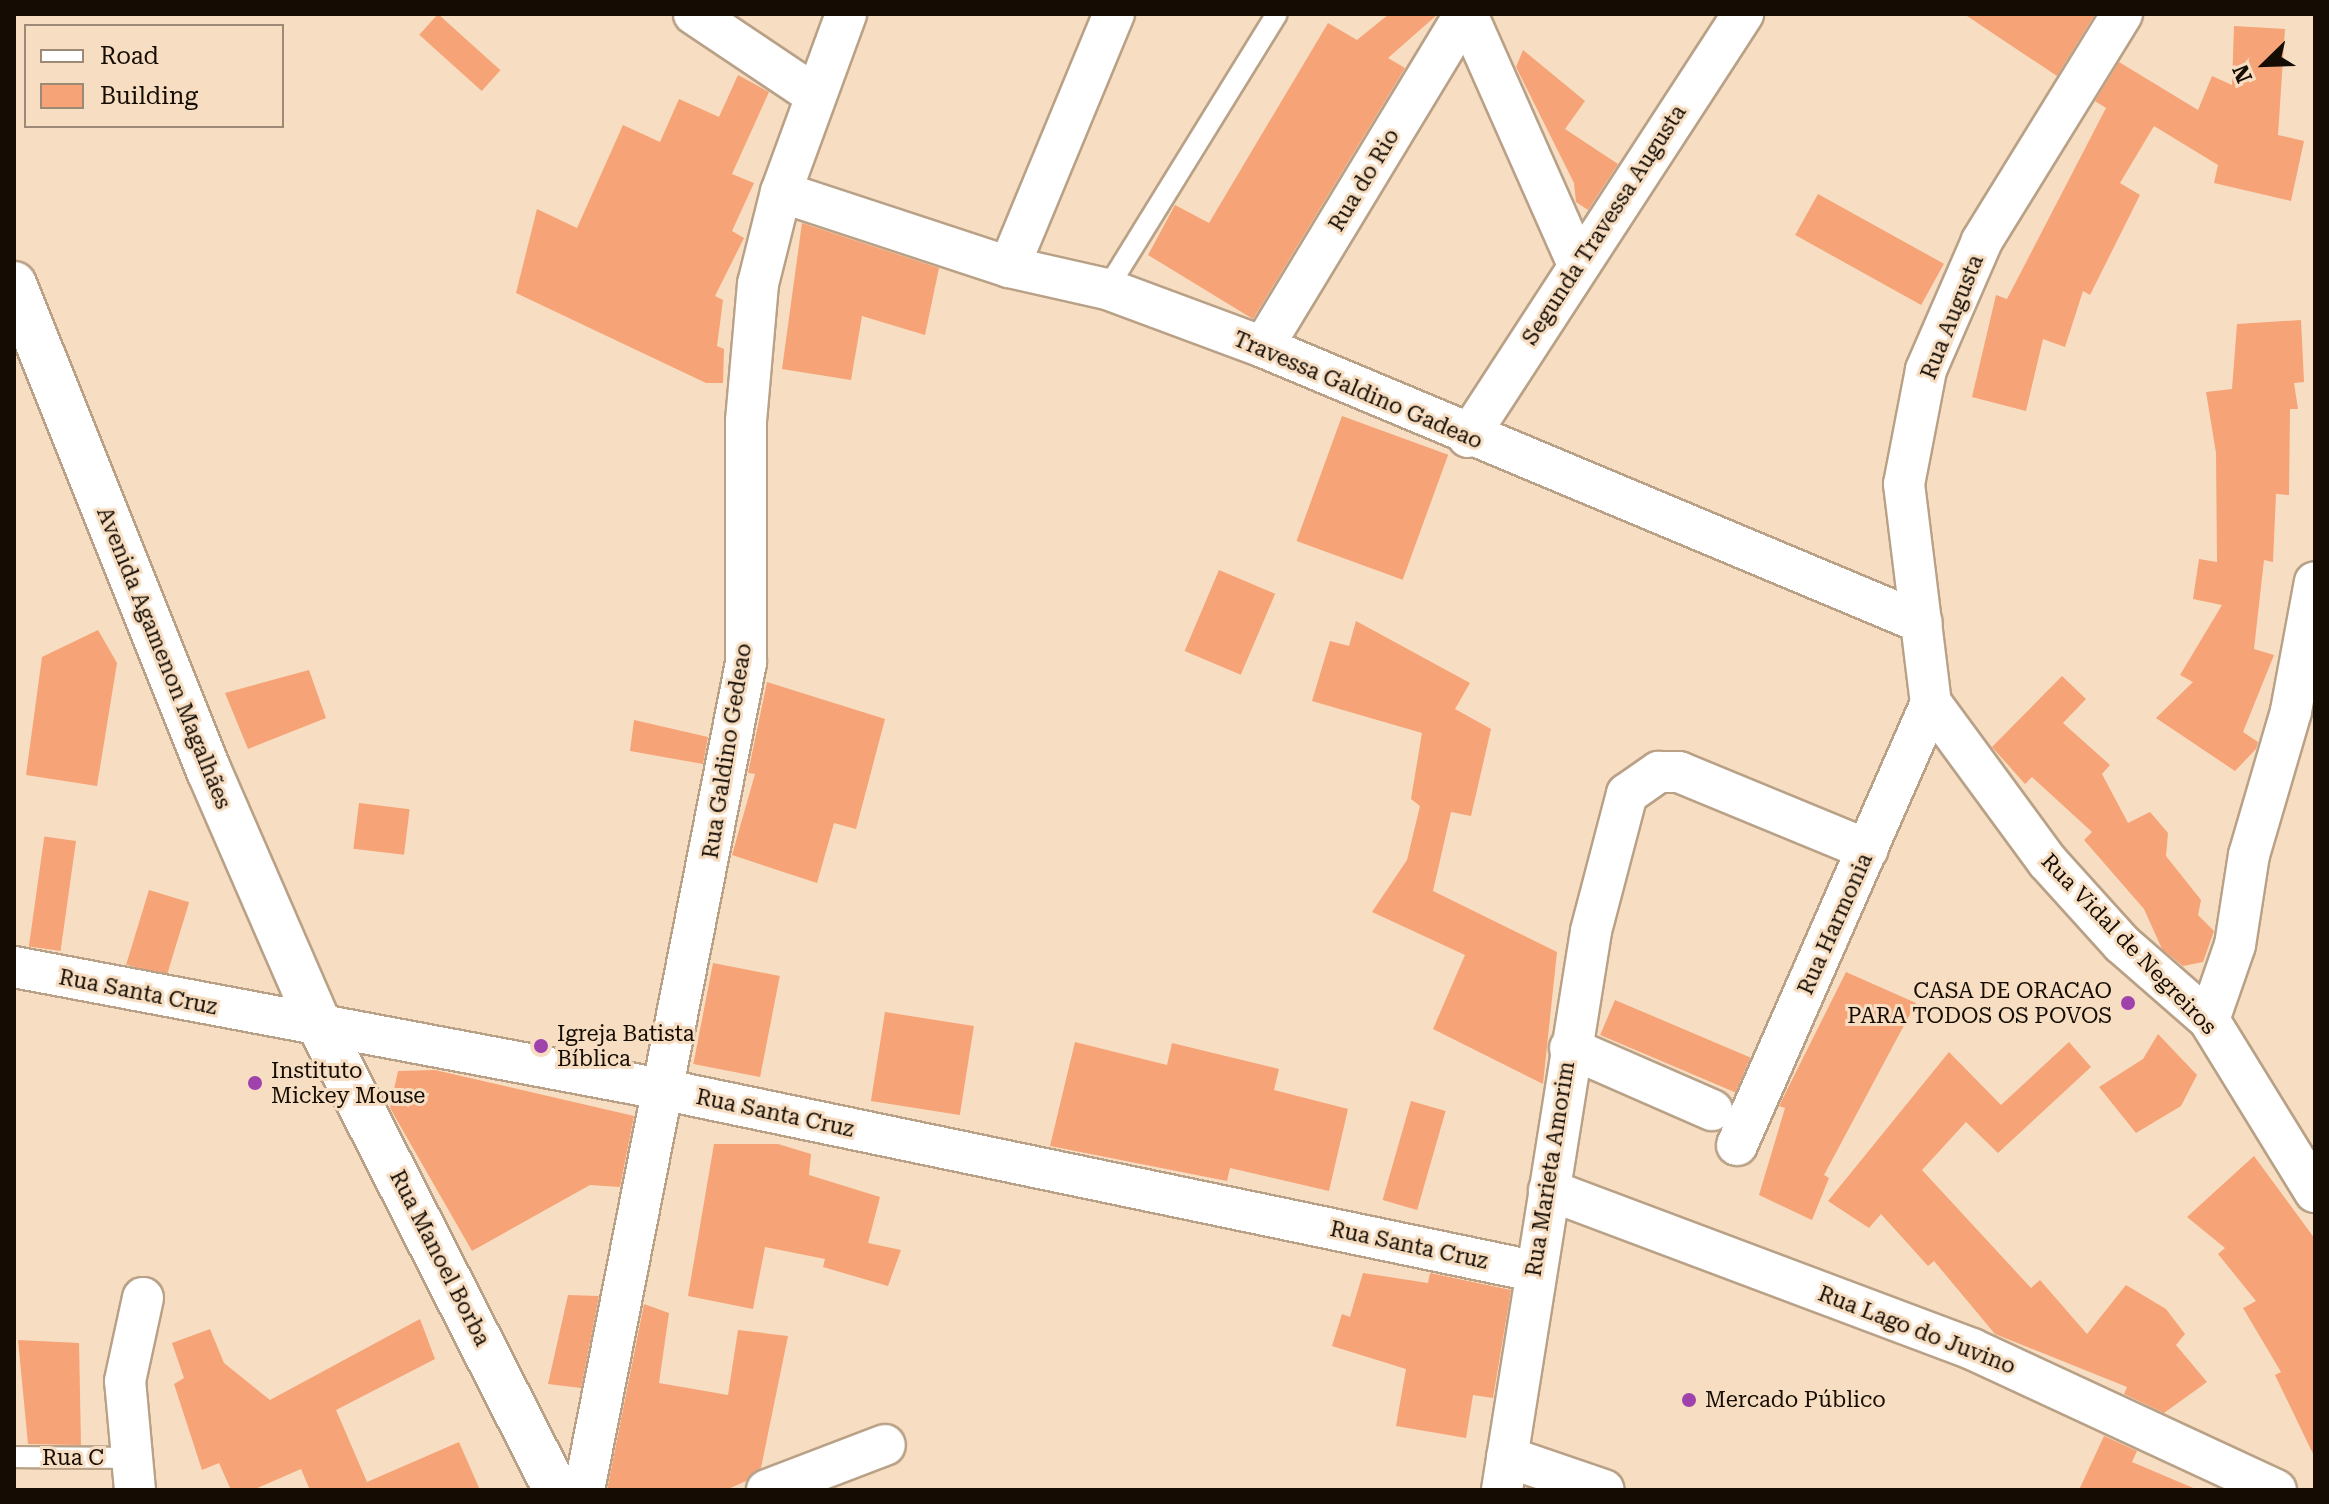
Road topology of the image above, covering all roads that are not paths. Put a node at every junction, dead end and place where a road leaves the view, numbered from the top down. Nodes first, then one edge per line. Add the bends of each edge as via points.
1 (694, 14) edge
2 (846, 14) edge
3 (1114, 14) edge
4 (1277, 14) edge
5 (1466, 14) edge
6 (1743, 14) edge
7 (2122, 14) edge
8 (815, 95) junction
9 (781, 192) junction
10 (1577, 262) junction
11 (1009, 267) junction
12 (14, 284) edge
13 (1107, 289) junction
14 (1263, 347) junction
15 (1468, 437) junction
16 (2315, 582) edge
17 (1922, 623) junction
18 (1931, 703) junction
19 (2303, 711) edge
20 (1868, 850) junction
21 (14, 967) edge
22 (2209, 1020) junction
23 (321, 1028) junction
24 (1570, 1048) junction
25 (666, 1090) junction
26 (1712, 1110) dead end
27 (1737, 1145) dead end
28 (1549, 1190) junction
29 (2315, 1192) edge
30 (1533, 1271) junction
31 (143, 1298) dead end
32 (885, 1445) dead end
33 (14, 1457) edge
34 (133, 1474) edge
35 (1505, 1474) edge
36 (556, 1490) edge
37 (584, 1490) edge
38 (767, 1490) edge
39 (1604, 1490) edge
40 (2276, 1490) edge

1 - 8 street
2 - 8 street, Rua Galdino Gedeao
3 - 11 street
4 - 13 lane
5 - 10 street
5 - 14 street, Rua do Rio
6 - 10 street, Segunda Travessa Augusta
7 - 17 street, Rua Augusta via 1982,241 1926,370 1904,484
8 - 9 street, Rua Galdino Gedeao
9 - 11 street, Travessa Galdino Gadeao
9 - 25 street, Rua Galdino Gedeao via 758,284 746,421 746,663
10 - 15 street, Segunda Travessa Augusta
11 - 13 street, Travessa Galdino Gadeao
12 - 23 main road, Avenida Agamenon Magalhães via 209,771
13 - 14 street, Travessa Galdino Gadeao
14 - 15 street, Travessa Galdino Gadeao
15 - 17 street, Travessa Galdino Gadeao
16 - 19 street
17 - 18 street, Rua Augusta
18 - 20 street, Rua Harmonia
18 - 22 street, Rua Vidal de Negreiros via 2047,861 2122,944
19 - 22 street via 2249,855 2235,945
20 - 24 street, Rua Marieta Amorim via 1679,772 1659,772 1627,794 1609,849
20 - 27 street, Rua Harmonia
21 - 23 street, Rua Santa Cruz
22 - 29 street, Rua Vidal de Negreiros
23 - 25 street, Rua Santa Cruz
23 - 36 main road, Rua Manoel Borba
24 - 26 street
24 - 28 street, Rua Marieta Amorim
25 - 30 street, Rua Santa Cruz
25 - 37 street, Rua Galdino Gedeao
28 - 30 street, Rua Marieta Amorim
28 - 40 street, Rua Lago do Juvino via 1972,1349
30 - 35 street, Rua Marieta Amorim
31 - 34 street via 125,1381
32 - 38 street
33 - 34 lane, Rua C
35 - 39 street

